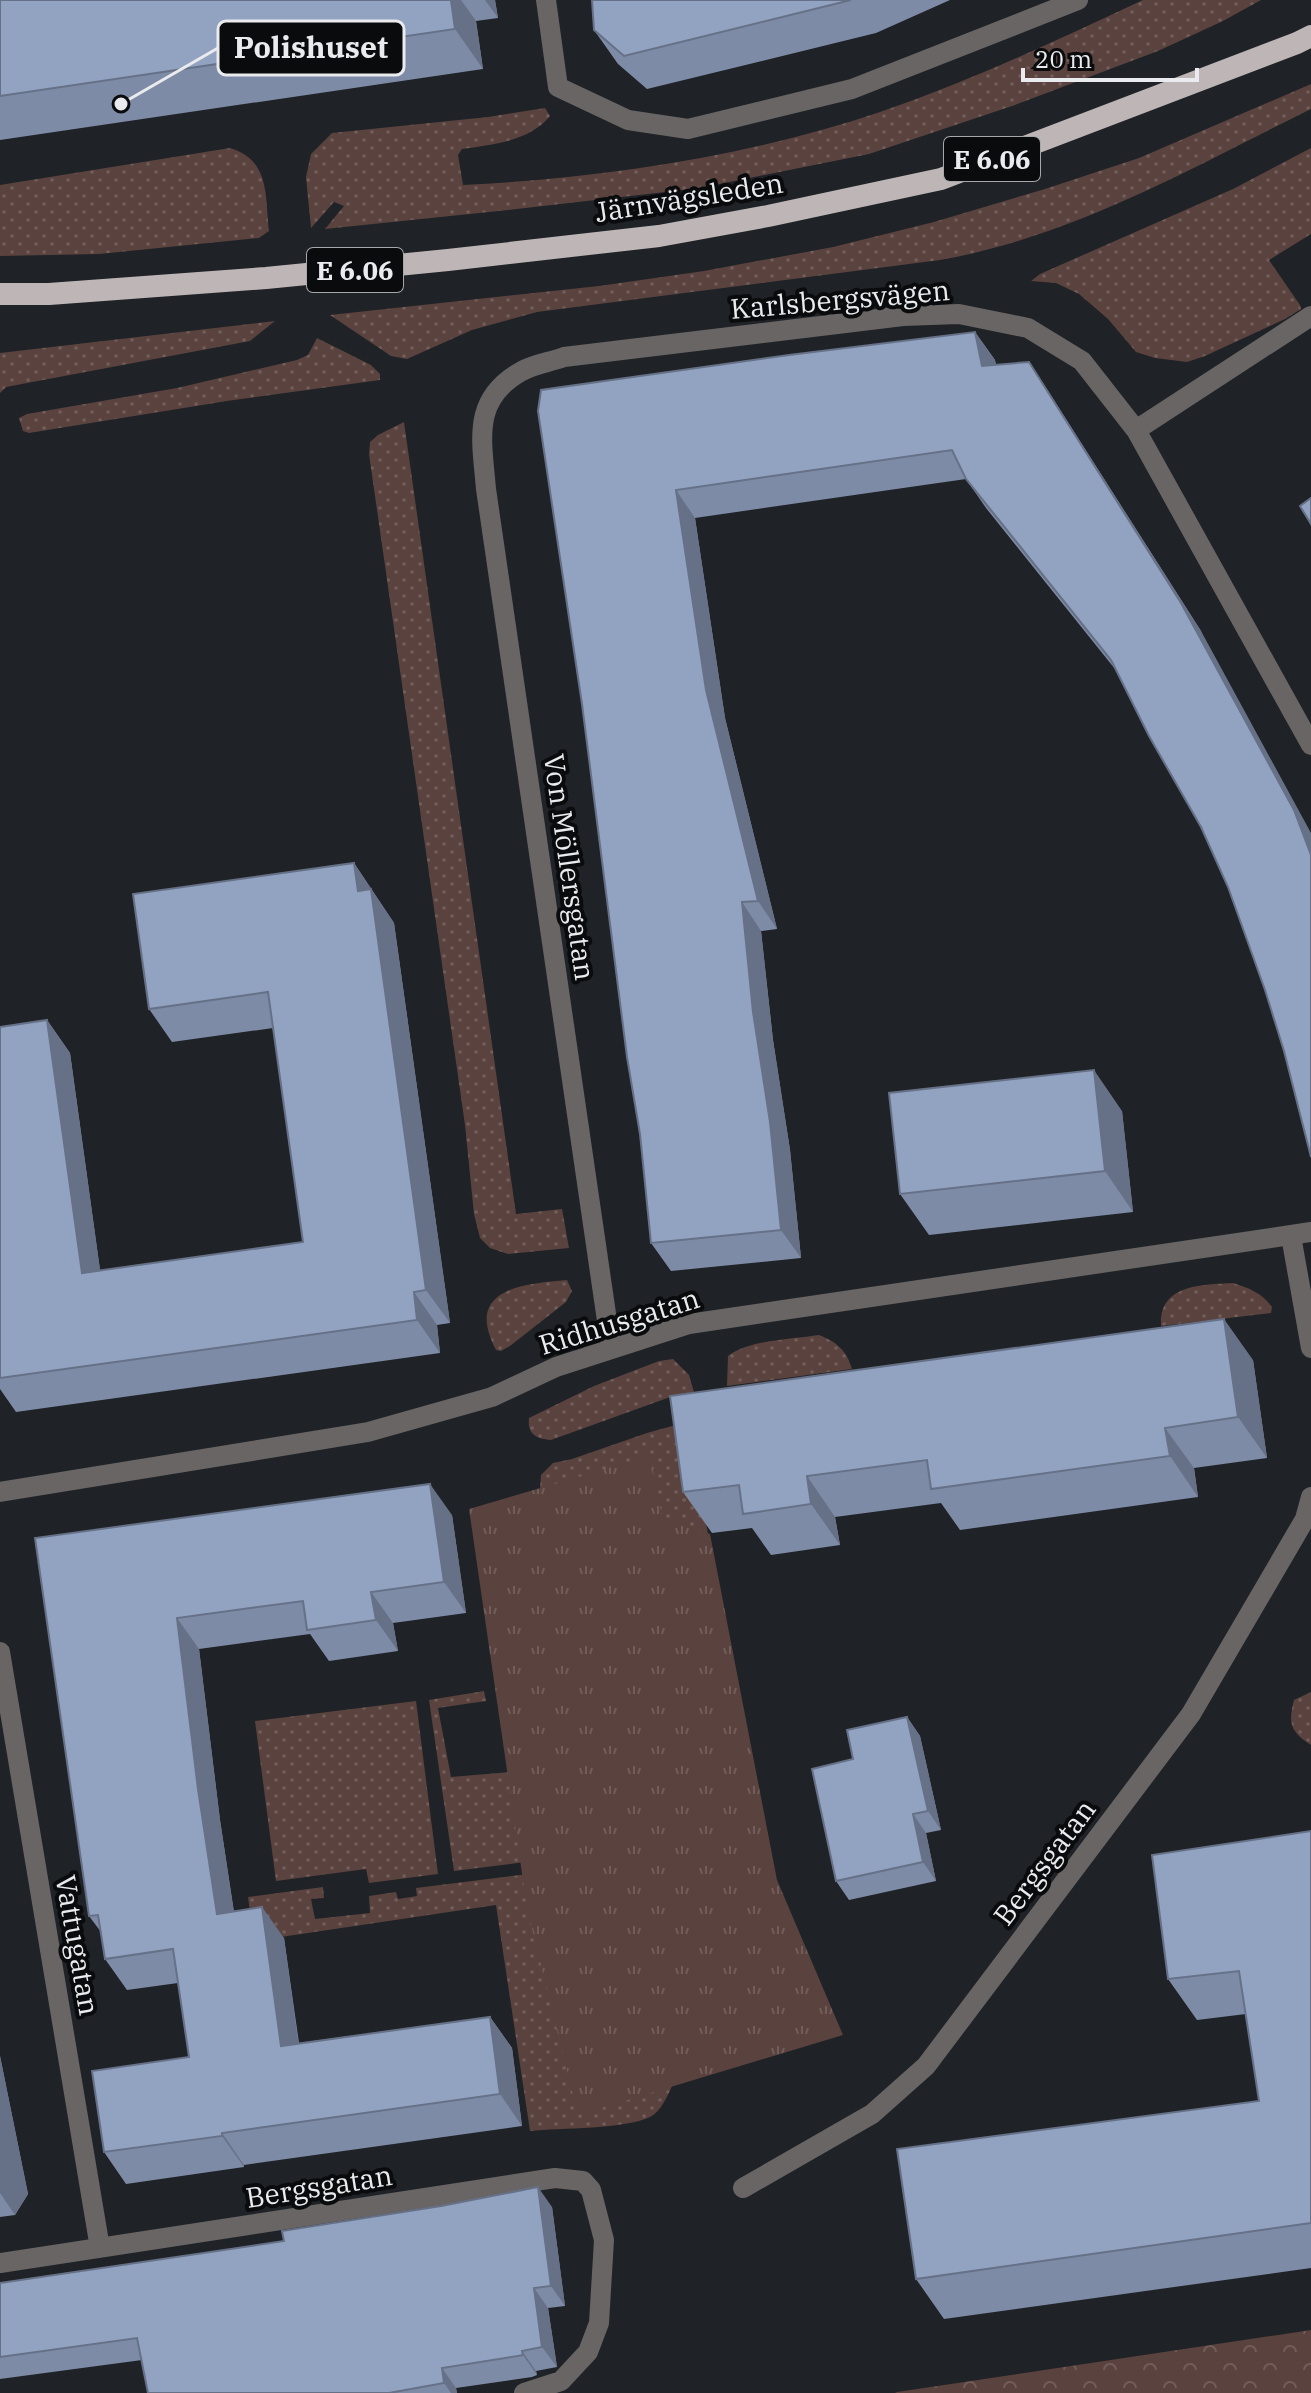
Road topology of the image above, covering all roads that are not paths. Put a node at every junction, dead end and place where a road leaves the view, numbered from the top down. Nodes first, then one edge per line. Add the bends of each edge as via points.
1 (546, 0) edge
2 (1078, 0) edge
3 (1311, 36) edge
4 (0, 294) edge
5 (49, 294) junction
6 (0, 304) edge
7 (1311, 316) edge
8 (492, 395) joint
9 (1136, 430) junction
10 (1311, 745) edge
11 (1301, 1234) edge
12 (611, 1348) junction
13 (1311, 1348) edge
14 (0, 1492) edge
15 (1311, 1497) edge
16 (0, 1652) edge
17 (743, 2188) dead end
18 (100, 2248) junction
19 (0, 2263) edge
20 (524, 2393) edge

1 - 2 street via 558,87 628,120 688,129 852,89
3 - 5 highway, Järnvägsleden / E 6.06 via 941,179 768,216 659,236 448,260
4 - 5 highway, Järnvägsleden / E 6.06
5 - 6 highway, Järnvägsleden / E 6.06
7 - 9 street
8 - 9 street, Karlsbergsvägen via 522,371 564,357 903,316 959,314 1028,328 1082,361
8 - 12 street, Von Möllersgatan via 481,435 486,489
9 - 10 street, Karlsbergsvägen
11 - 12 street, Ridhusgatan via 698,1322
11 - 13 street
12 - 14 street, Ridhusgatan via 492,1397 368,1432
15 - 17 street, Bergsgatan via 1305,1519 1191,1714 926,2066 872,2114
16 - 18 street, Vattugatan
18 - 19 street, Bergsgatan
18 - 20 street, Bergsgatan via 555,2178 583,2181 591,2190 604,2240 599,2323 588,2352 561,2381

